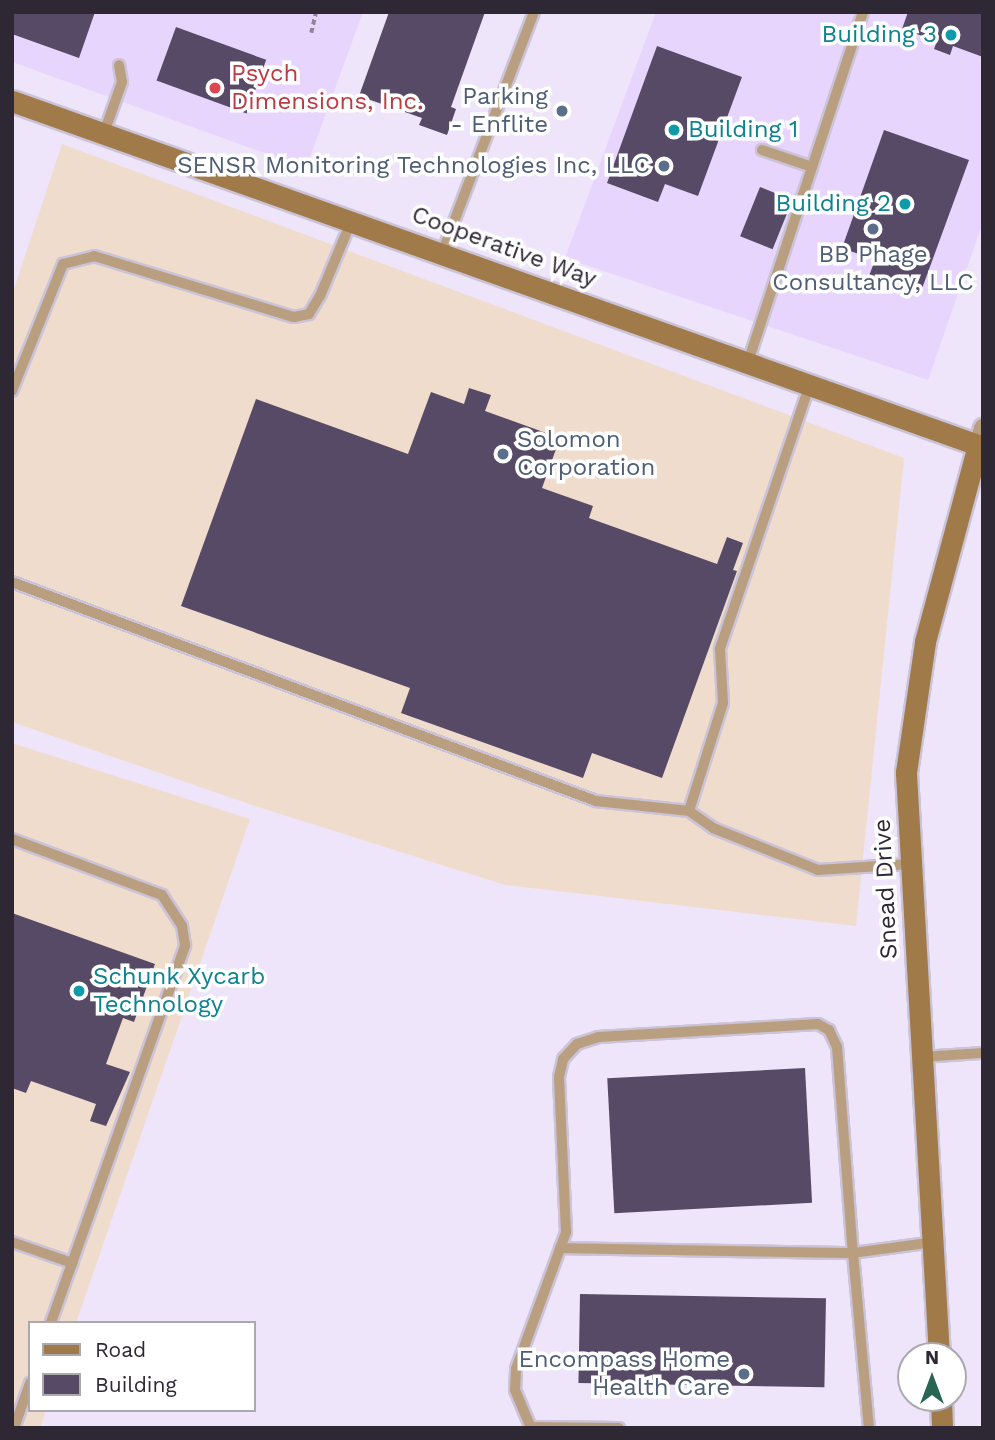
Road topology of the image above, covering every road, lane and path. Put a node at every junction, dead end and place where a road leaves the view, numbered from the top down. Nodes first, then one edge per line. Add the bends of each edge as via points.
1 (316, 12) edge
2 (534, 12) edge
3 (863, 12) edge
4 (311, 33) dead end
5 (120, 65) dead end
6 (12, 101) edge
7 (104, 133) junction
8 (762, 150) dead end
9 (812, 167) junction
10 (351, 221) junction
11 (442, 253) junction
12 (748, 362) junction
13 (810, 384) junction
14 (12, 391) edge
15 (981, 436) edge
16 (12, 582) edge
17 (689, 811) junction
18 (12, 839) edge
19 (910, 864) junction
20 (983, 1053) edge
21 (922, 1058) junction
22 (12, 1242) edge
23 (934, 1242) junction
24 (560, 1248) junction
25 (853, 1253) junction
26 (72, 1263) junction
27 (52, 1321) edge
28 (938, 1342) edge
29 (28, 1389) edge
30 (531, 1427) edge
31 (14, 1428) edge
32 (619, 1428) edge
33 (869, 1428) edge

1 - 4 path
2 - 11 lane
3 - 9 lane
5 - 7 lane via 122,82
6 - 7 street, Cooperative Way
7 - 10 street, Cooperative Way
8 - 9 lane
9 - 12 lane
10 - 11 street, Cooperative Way
10 - 14 lane via 320,296 309,314 294,317 94,256 62,264
11 - 12 street, Cooperative Way
12 - 13 street, Cooperative Way
13 - 15 street, Cooperative Way
13 - 17 lane via 720,649 723,703
15 - 19 street, Snead Drive via 925,642 906,772
16 - 17 lane via 596,802
17 - 19 lane via 713,828 818,870
18 - 26 lane via 162,895 182,926 185,946
19 - 21 street, Snead Drive
20 - 21 lane
21 - 23 street, Snead Drive
22 - 26 lane
23 - 25 lane
23 - 28 street, Snead Drive
24 - 25 lane
24 - 25 lane via 566,1232 559,1077 563,1059 577,1044 598,1037 818,1024 829,1030 837,1047
24 - 30 lane via 516,1369 515,1390
25 - 33 lane
26 - 27 lane
29 - 31 lane
30 - 32 lane

